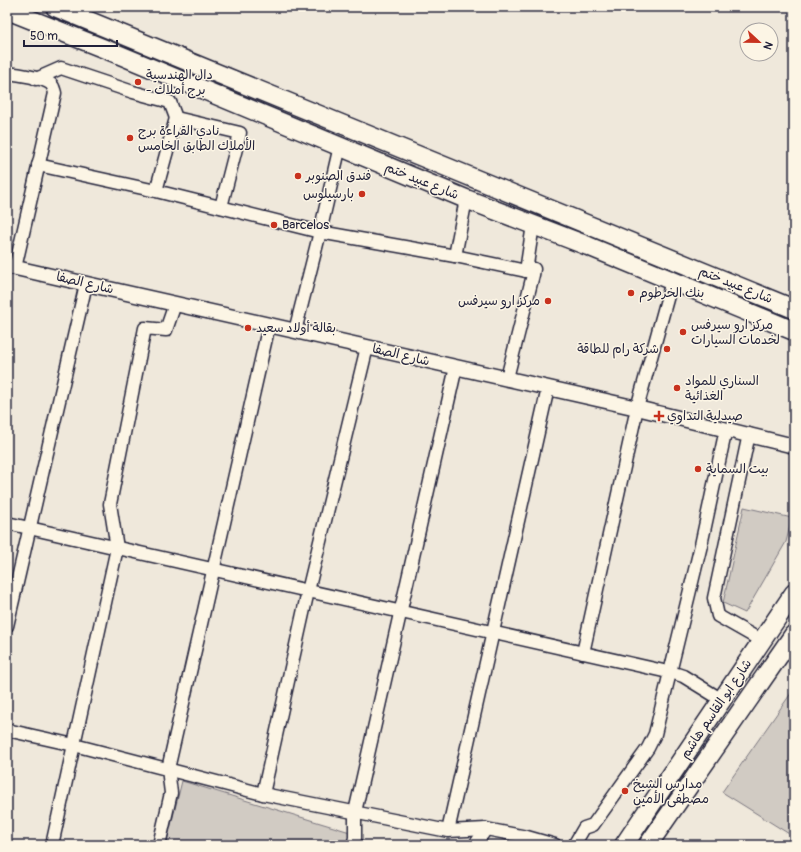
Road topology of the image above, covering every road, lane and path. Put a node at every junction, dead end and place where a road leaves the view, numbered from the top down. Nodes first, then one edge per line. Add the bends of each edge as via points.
1 (55, 7) edge
2 (7, 10) edge
3 (7, 73) edge
4 (36, 79) junction
5 (176, 118) junction
6 (340, 146) junction
7 (38, 165) junction
8 (156, 191) junction
9 (466, 199) junction
10 (221, 208) junction
11 (533, 225) junction
12 (320, 232) junction
13 (455, 256) junction
14 (11, 267) edge
15 (526, 271) junction
16 (672, 281) junction
17 (86, 284) junction
18 (175, 304) junction
19 (794, 309) edge
20 (269, 325) junction
21 (295, 331) junction
22 (794, 331) edge
23 (367, 347) junction
24 (456, 367) junction
25 (507, 378) junction
26 (548, 388) junction
27 (637, 408) junction
28 (726, 429) junction
29 (749, 434) junction
30 (794, 446) edge
31 (7, 523) edge
32 (30, 529) junction
33 (117, 548) junction
34 (212, 570) junction
35 (308, 591) junction
36 (794, 593) edge
37 (401, 612) junction
38 (7, 626) edge
39 (493, 633) junction
40 (794, 634) edge
41 (762, 641) junction
42 (583, 654) junction
43 (670, 673) junction
44 (722, 700) junction
45 (7, 730) edge
46 (74, 745) junction
47 (168, 769) junction
48 (263, 794) junction
49 (354, 812) junction
50 (486, 829) junction
51 (448, 831) junction
52 (52, 845) edge
53 (159, 845) edge
54 (353, 845) edge
55 (475, 845) edge
56 (555, 845) edge
57 (574, 845) edge
58 (624, 845) edge
59 (648, 845) edge

1 - 19 main road, شارع عبيد ختم
2 - 6 main road, شارع عبيد ختم
3 - 4 street
4 - 5 street via 61,68 170,102
4 - 7 street via 51,84 55,93
5 - 8 street
5 - 10 street via 240,133
6 - 9 main road, شارع عبيد ختم
6 - 12 street
7 - 8 street
7 - 14 street
8 - 10 street
9 - 11 main road, شارع عبيد ختم
9 - 13 street
10 - 12 street
11 - 15 street
11 - 16 main road, شارع عبيد ختم
12 - 13 street
12 - 21 street
13 - 15 street
14 - 17 street, شارع الصفا
15 - 25 street via 534,269
16 - 22 main road, شارع عبيد ختم
16 - 27 street
17 - 18 street, شارع الصفا
17 - 32 street
18 - 20 street, شارع الصفا
18 - 33 street via 166,330 145,328 110,504
20 - 21 street, شارع الصفا
20 - 34 street
21 - 23 street, شارع الصفا
23 - 24 street, شارع الصفا
23 - 35 street
24 - 25 street, شارع الصفا
24 - 37 street
25 - 26 street, شارع الصفا
26 - 27 street, شارع الصفا
26 - 39 street
27 - 28 street, شارع الصفا
27 - 42 street
28 - 29 street, شارع الصفا
28 - 43 street
29 - 30 street, شارع الصفا
29 - 41 street via 714,598 718,616
31 - 32 street
32 - 33 street
32 - 38 street
33 - 34 street
33 - 46 street
34 - 35 street
34 - 47 street
35 - 37 street
35 - 48 street
36 - 41 main road, شارع ابو القاسم هاشم
37 - 39 street
37 - 49 street
39 - 42 street
39 - 51 street
40 - 59 main road, شارع ابو القاسم هاشم
41 - 44 main road, شارع ابو القاسم هاشم
42 - 43 street
43 - 44 street via 684,676
43 - 57 street via 655,734 648,748 593,825 584,828
44 - 58 main road, شارع ابو القاسم هاشم
45 - 46 street
46 - 47 street
46 - 52 street
47 - 48 street
47 - 53 street via 171,793
48 - 49 street
49 - 51 street
49 - 54 street
50 - 51 street
50 - 55 street
50 - 56 street

